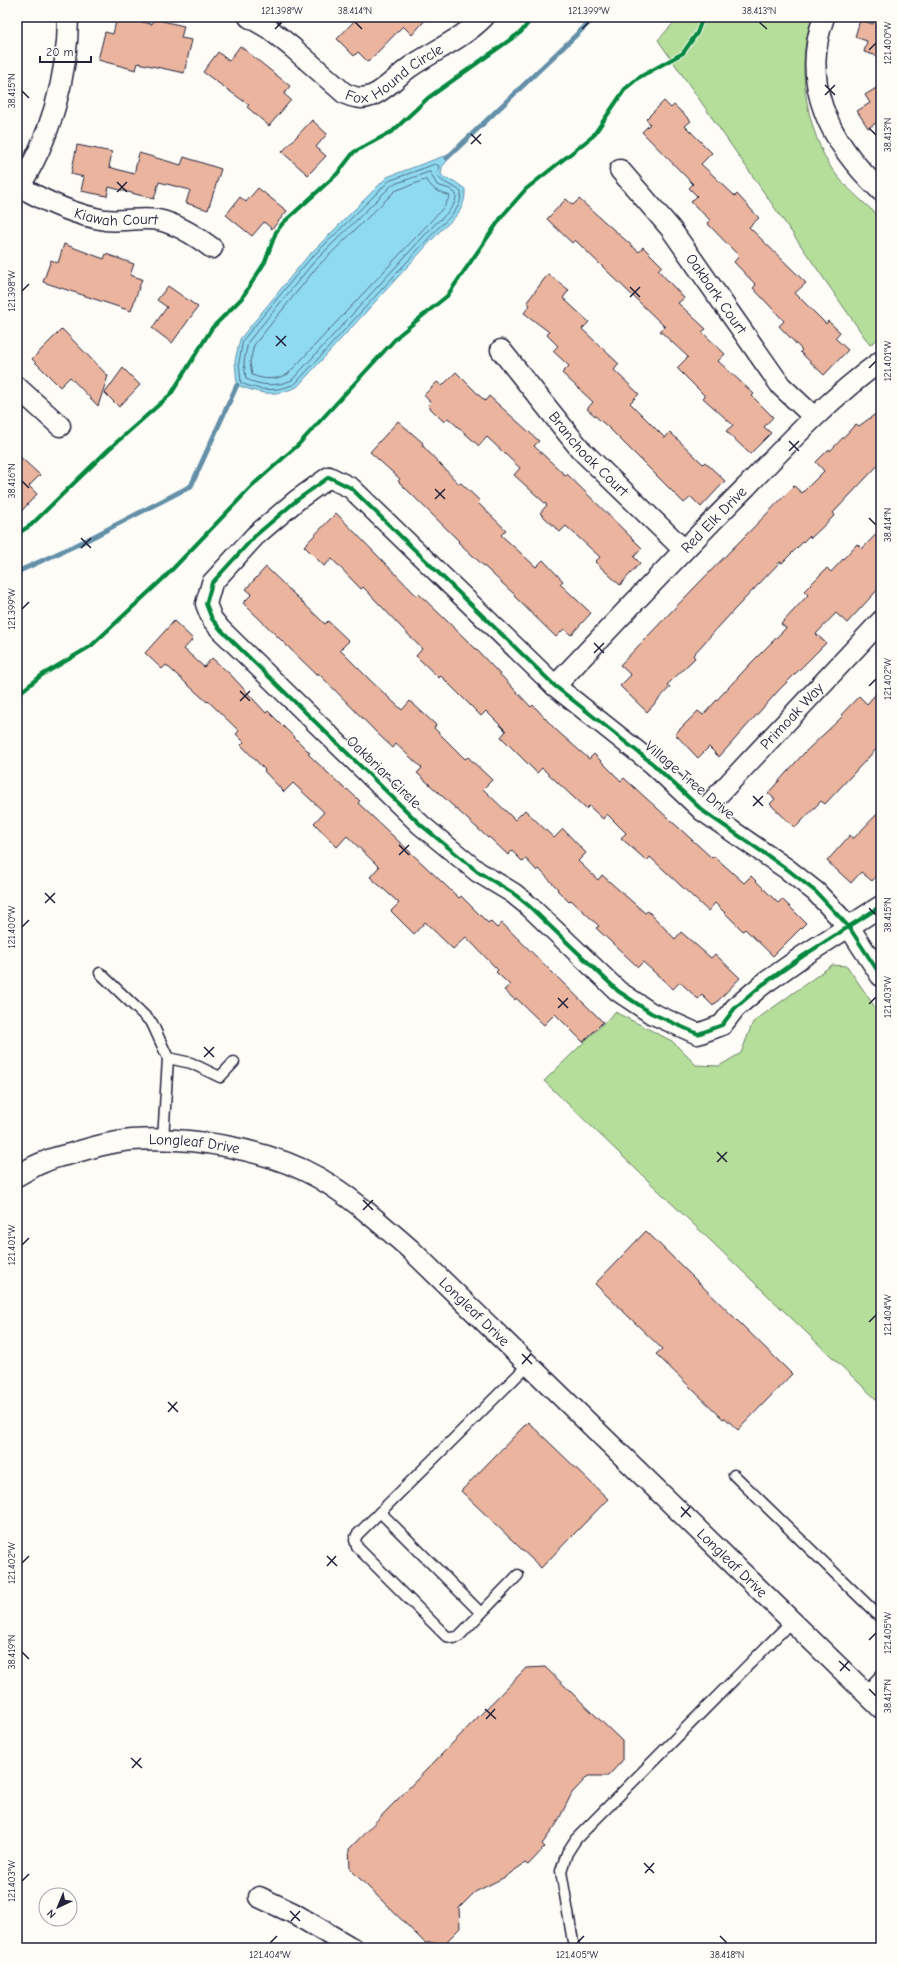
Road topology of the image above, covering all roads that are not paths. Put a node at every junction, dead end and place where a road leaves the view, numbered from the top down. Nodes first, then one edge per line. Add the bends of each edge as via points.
1 (68, 17) edge
2 (249, 17) edge
3 (484, 17) edge
4 (824, 17) edge
5 (620, 170) dead end
6 (18, 187) edge
7 (881, 191) edge
8 (212, 248) dead end
9 (501, 350) dead end
10 (881, 361) edge
11 (17, 387) edge
12 (814, 417) junction
13 (60, 426) dead end
14 (684, 550) junction
15 (458, 592) joint
16 (881, 621) edge
17 (555, 686) junction
18 (703, 811) junction
19 (881, 906) edge
20 (849, 927) junction
21 (100, 973) dead end
22 (881, 976) edge
23 (168, 1058) junction
24 (234, 1062) dead end
25 (163, 1140) junction
26 (17, 1176) edge
27 (529, 1364) junction
28 (734, 1475) dead end
29 (380, 1512) junction
30 (518, 1575) dead end
31 (481, 1613) junction
32 (881, 1618) edge
33 (792, 1621) junction
34 (881, 1675) edge
35 (865, 1692) junction
36 (881, 1708) edge
37 (259, 1897) dead end
38 (343, 1947) edge
39 (574, 1948) edge

1 - 6 street via 65,62 56,100 42,139
2 - 3 street, Fox Hound Circle via 293,48 344,93 363,99 372,96 412,66 460,38
4 - 7 street via 814,71 825,114 836,138 852,162
5 - 12 street, Oakbark Court via 671,229 781,386
6 - 8 street, Kiawah Court via 67,210 88,216 106,220 157,220 181,228
9 - 14 street, Branchoak Court via 581,450
10 - 12 street, Red Elk Drive via 852,382
11 - 13 street
12 - 14 street, Red Elk Drive
14 - 17 street, Red Elk Drive
15 - 17 street, Village Tree Drive
15 - 20 street, Oakbriar Circle via 351,488 329,477 255,536 212,584 206,604 212,619 221,630 421,825 478,872 513,893 618,991 651,1013 698,1034 722,1025 748,996 803,956
16 - 18 street, Primoak Way
17 - 18 street, Village Tree Drive via 653,764
18 - 20 street, Village Tree Drive via 787,868 816,892
19 - 20 street
20 - 22 street, Village Tree Drive
21 - 23 lane via 152,1023
23 - 24 lane via 191,1063 220,1077
23 - 25 lane
25 - 26 street, Longleaf Drive via 132,1140 102,1145 44,1162
25 - 27 street, Longleaf Drive via 184,1140 253,1152 318,1178 354,1201 410,1249
27 - 29 lane
27 - 33 street, Longleaf Drive
28 - 32 lane
29 - 31 lane
29 - 31 lane via 357,1534 357,1547 446,1636 459,1636
30 - 31 lane
33 - 35 street, Longleaf Drive
33 - 39 lane via 576,1839 567,1853 561,1871
34 - 35 lane
35 - 36 street, Longleaf Drive
37 - 38 street via 293,1913

